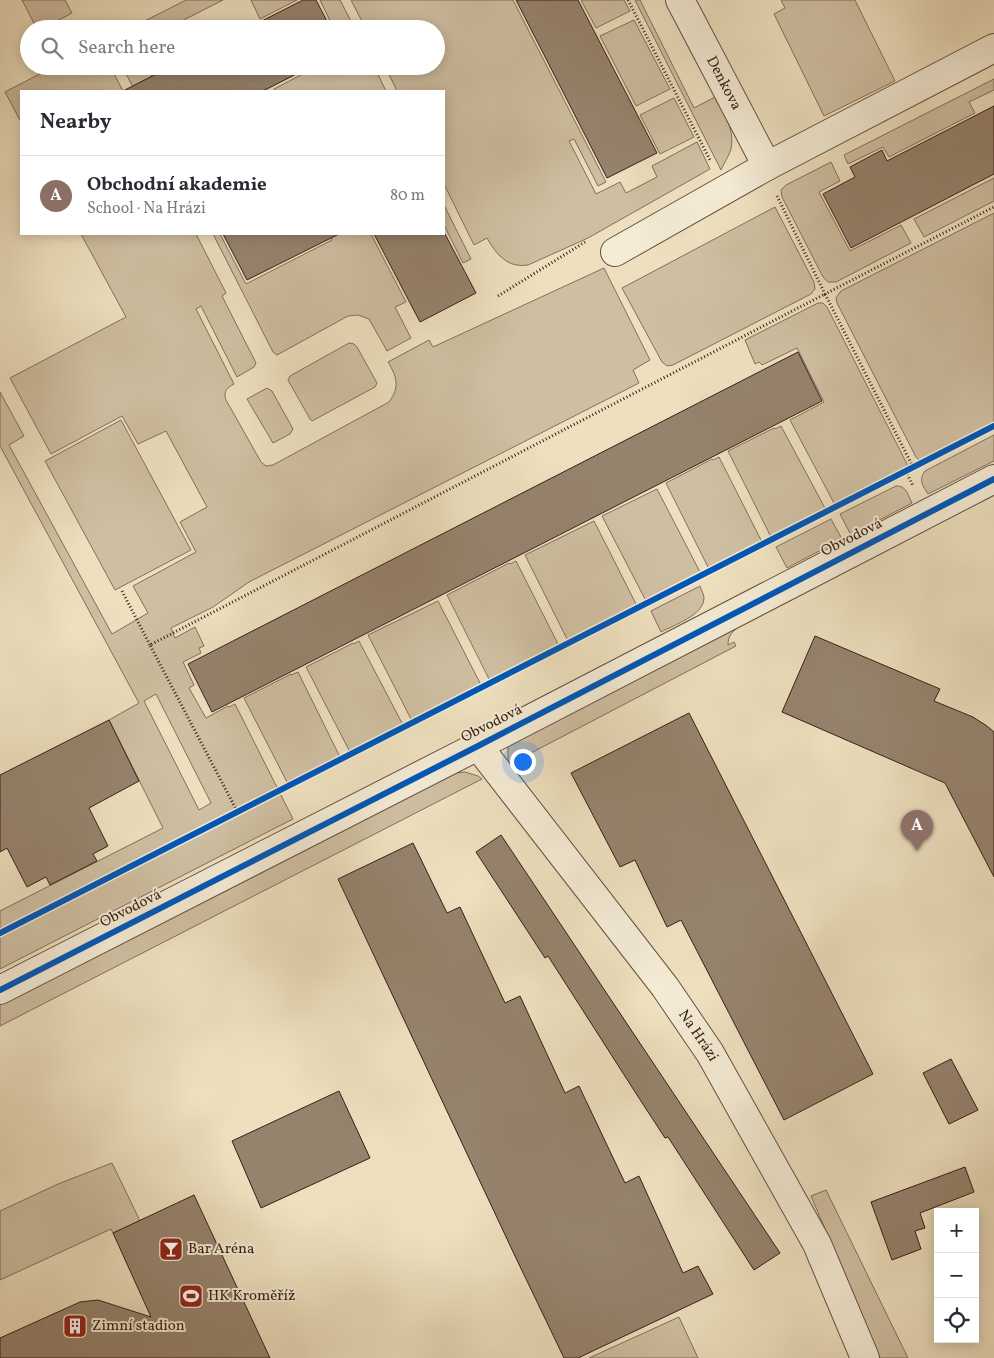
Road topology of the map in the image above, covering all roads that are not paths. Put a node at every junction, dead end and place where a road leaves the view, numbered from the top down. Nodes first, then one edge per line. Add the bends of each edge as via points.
1 (680, 0) edge
2 (994, 48) edge
3 (770, 177) junction
4 (615, 252) dead end
5 (994, 479) edge
6 (478, 746) junction
7 (0, 990) edge
8 (865, 1358) edge

1 - 3 street, Denkova
2 - 3 street
3 - 4 street
5 - 6 street, Obvodová
6 - 7 street, Obvodová
6 - 8 street, Na Hrázi via 665,987 710,1053 817,1244

